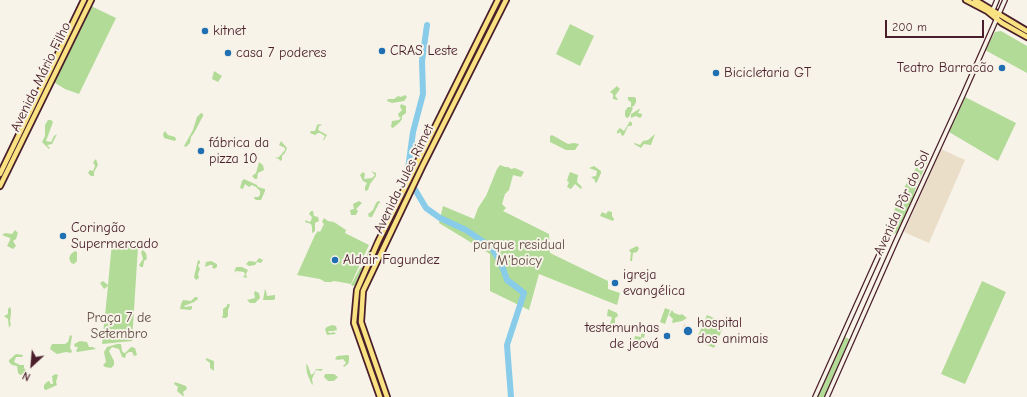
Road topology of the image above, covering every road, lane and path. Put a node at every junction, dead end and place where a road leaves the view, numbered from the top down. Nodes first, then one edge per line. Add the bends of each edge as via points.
1 (84, 0) edge
2 (91, 0) edge
3 (498, 0) edge
4 (506, 0) edge
5 (966, 0) edge
6 (975, 0) edge
7 (997, 0) edge
8 (1005, 0) edge
9 (992, 12) junction
10 (999, 13) junction
11 (996, 19) junction
12 (1027, 31) edge
13 (1027, 37) edge
14 (0, 174) edge
15 (0, 186) edge
16 (887, 237) dead end
17 (380, 397) edge
18 (387, 397) edge
19 (816, 397) edge
20 (827, 397) edge

1 - 14 main road, Avenida Mário Filho
2 - 15 main road, Avenida Mário Filho
3 - 17 main road, Avenida Jules Rimet via 378,242 357,290 354,323
4 - 18 main road, Avenida Jules Rimet via 363,291 361,322
5 - 9 main road
6 - 9 main road
7 - 9 street
8 - 10 street, Avenida Pôr do Sol
9 - 10 main road
9 - 11 main road
10 - 11 street, Avenida Pôr do Sol
10 - 12 main road
11 - 13 main road
11 - 20 street, Avenida Pôr do Sol
16 - 19 street, Avenida Pôr do Sol

